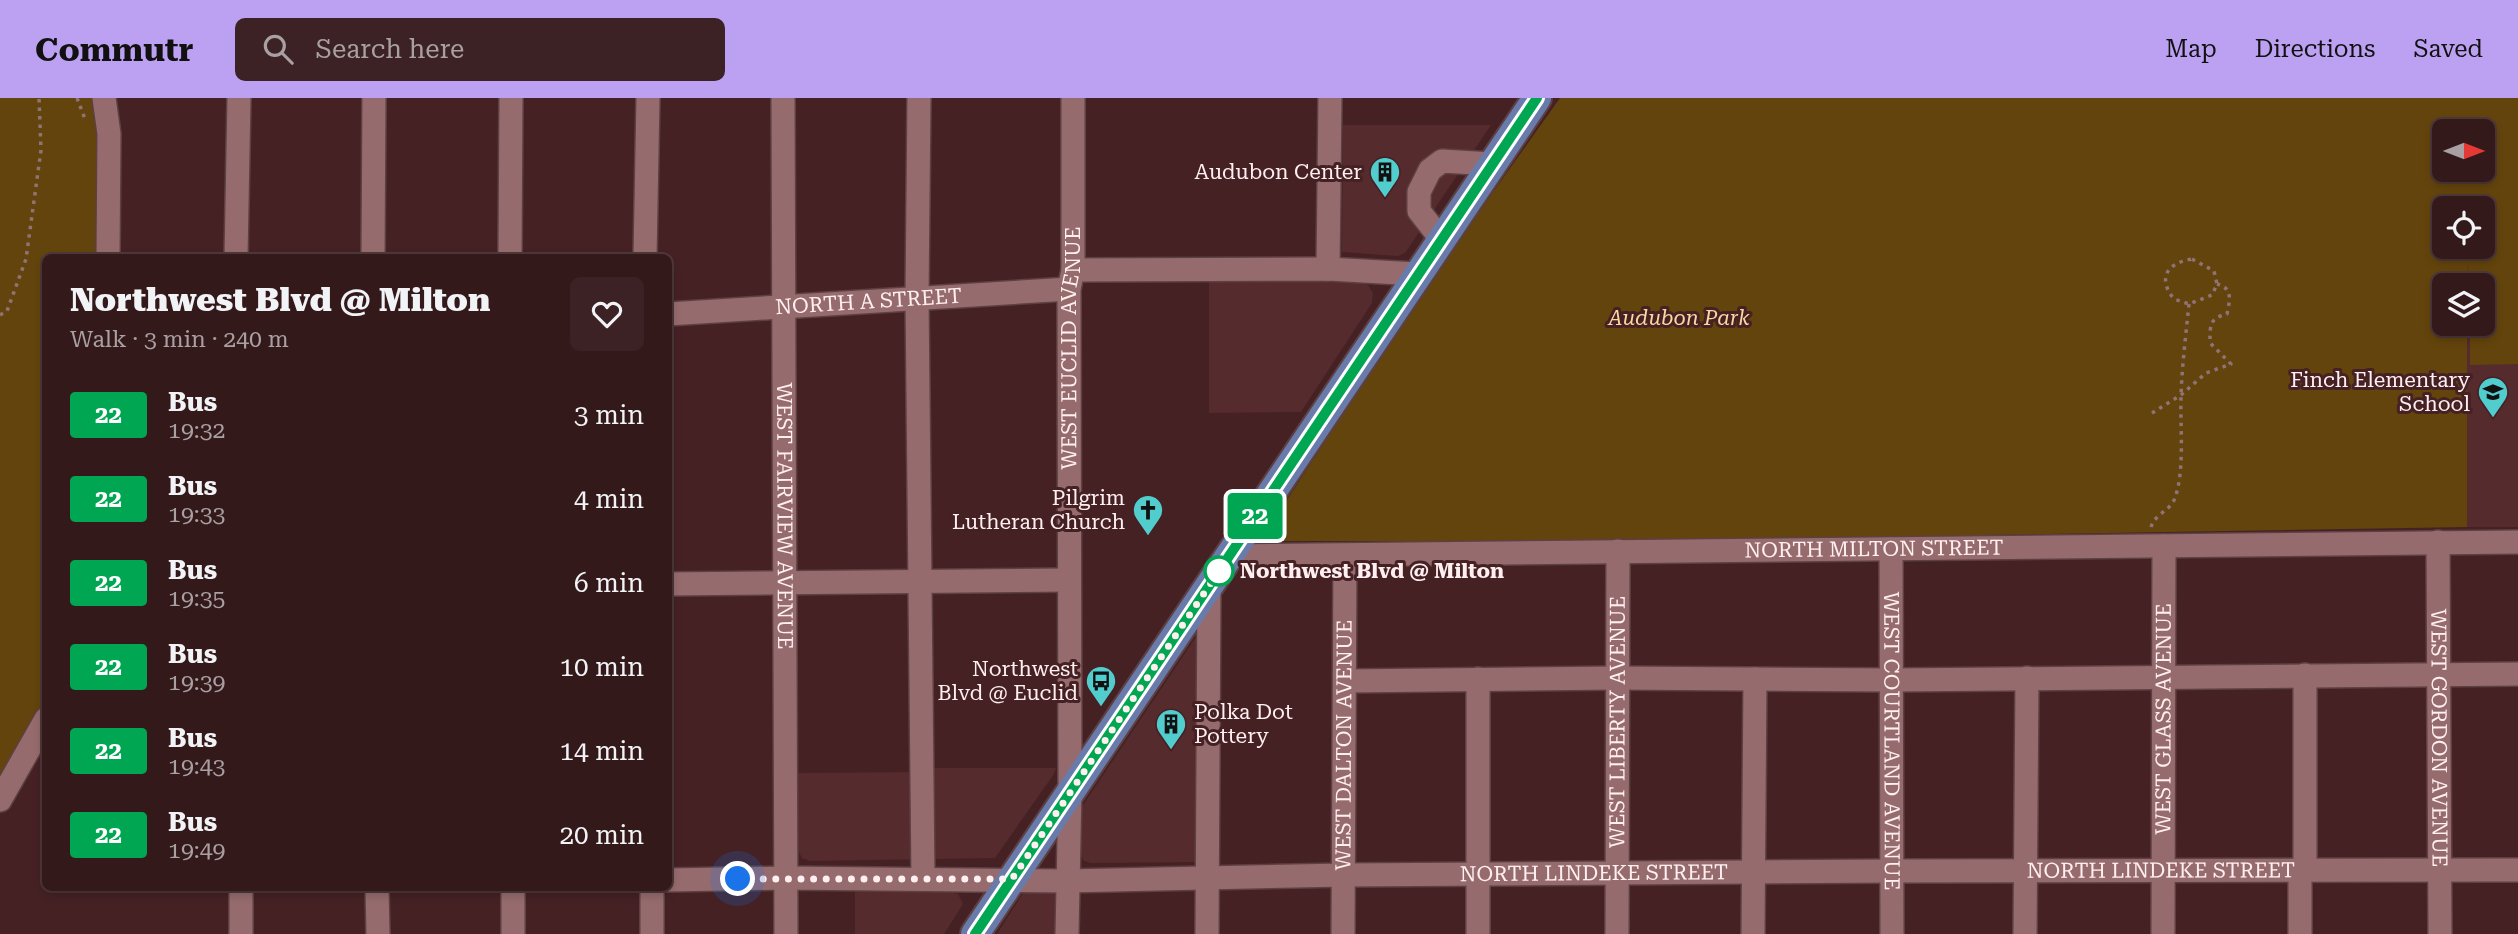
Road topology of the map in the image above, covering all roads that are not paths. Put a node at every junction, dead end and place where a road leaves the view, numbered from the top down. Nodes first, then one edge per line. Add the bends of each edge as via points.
1 (104, 98) edge
2 (239, 98) edge
3 (374, 98) edge
4 (512, 98) edge
5 (648, 98) edge
6 (783, 98) edge
7 (919, 98) edge
8 (1073, 98) edge
9 (1330, 98) edge
10 (1537, 98) edge
11 (1492, 164) junction
12 (1441, 239) junction
13 (108, 254) edge
14 (236, 254) edge
15 (373, 254) edge
16 (510, 254) edge
17 (645, 254) edge
18 (1328, 269) junction
19 (1417, 274) junction
20 (1071, 279) junction
21 (916, 297) junction
22 (783, 306) junction
23 (672, 314) edge
24 (2157, 539) junction
25 (2438, 542) junction
26 (2518, 542) edge
27 (1891, 549) junction
28 (1618, 551) junction
29 (1228, 556) junction
30 (1345, 556) junction
31 (1069, 580) junction
32 (784, 582) junction
33 (920, 582) junction
34 (672, 584) edge
35 (1209, 586) junction
36 (2440, 673) junction
37 (2518, 674) edge
38 (2305, 675) junction
39 (2164, 677) junction
40 (1617, 678) junction
41 (2027, 678) junction
42 (1755, 679) junction
43 (1478, 680) junction
44 (1891, 680) junction
45 (1345, 681) junction
46 (42, 726) edge
47 (1070, 791) junction
48 (0, 800) edge
49 (2440, 869) junction
50 (2518, 870) edge
51 (1892, 871) junction
52 (2025, 871) junction
53 (2163, 871) junction
54 (1753, 872) junction
55 (2302, 872) junction
56 (1478, 874) junction
57 (1617, 874) junction
58 (1344, 875) junction
59 (785, 878) junction
60 (923, 878) junction
61 (1012, 879) junction
62 (1208, 879) junction
63 (672, 880) edge
64 (1067, 881) junction
65 (241, 891) edge
66 (377, 891) edge
67 (513, 891) edge
68 (652, 891) edge
69 (240, 934) edge
70 (378, 934) edge
71 (513, 934) edge
72 (652, 934) edge
73 (786, 934) edge
74 (975, 934) edge
75 (1067, 934) edge
76 (1207, 934) edge
77 (1343, 934) edge
78 (1478, 934) edge
79 (1617, 934) edge
80 (1753, 934) edge
81 (1892, 934) edge
82 (2025, 934) edge
83 (2163, 934) edge
84 (2300, 934) edge
85 (2440, 934) edge

1 - 13 street via 109,134
2 - 14 street
3 - 15 street
4 - 16 street
5 - 17 street
6 - 22 street, WEST FAIRVIEW AVENUE
7 - 21 street
8 - 20 street, WEST EUCLID AVENUE
9 - 18 street
10 - 11 main road
11 - 12 main road
11 - 12 street via 1442,162 1430,170 1419,192 1419,211
12 - 19 main road
18 - 19 street, NORTH A STREET
18 - 20 street, NORTH A STREET
19 - 29 main road
20 - 21 street, NORTH A STREET
20 - 31 street, WEST EUCLID AVENUE
21 - 22 street, NORTH A STREET
21 - 33 street
22 - 23 street, NORTH A STREET
22 - 32 street, WEST FAIRVIEW AVENUE
24 - 25 street, NORTH MILTON STREET
24 - 27 street, NORTH MILTON STREET
24 - 39 street, WEST GLASS AVENUE
25 - 26 street, NORTH MILTON STREET
25 - 36 street, WEST GORDON AVENUE
27 - 28 street, NORTH MILTON STREET
27 - 44 street, WEST COURTLAND AVENUE
28 - 30 street, NORTH MILTON STREET
28 - 40 street, WEST LIBERTY AVENUE
29 - 30 street, NORTH MILTON STREET
29 - 35 main road
30 - 45 street, WEST DALTON AVENUE
31 - 33 street
31 - 47 street, WEST EUCLID AVENUE
32 - 33 street
32 - 34 street
32 - 59 street, WEST FAIRVIEW AVENUE
33 - 60 street
35 - 47 main road
35 - 62 street
36 - 37 street
36 - 38 street
36 - 49 street, WEST GORDON AVENUE
38 - 39 street
38 - 55 street
39 - 41 street
39 - 53 street, WEST GLASS AVENUE
40 - 42 street
40 - 43 street
40 - 57 street, WEST LIBERTY AVENUE
41 - 44 street
41 - 52 street
42 - 44 street
42 - 54 street
43 - 45 street
43 - 56 street
44 - 51 street, WEST COURTLAND AVENUE
45 - 58 street, WEST DALTON AVENUE
46 - 48 street
47 - 61 main road
47 - 64 street, WEST EUCLID AVENUE
49 - 50 street, NORTH LINDEKE STREET
49 - 55 street, NORTH LINDEKE STREET
49 - 85 street, WEST GORDON AVENUE
51 - 52 street, NORTH LINDEKE STREET
51 - 54 street, NORTH LINDEKE STREET
51 - 81 street, WEST COURTLAND AVENUE
52 - 53 street, NORTH LINDEKE STREET
52 - 82 street
53 - 55 street, NORTH LINDEKE STREET
53 - 83 street, WEST GLASS AVENUE
54 - 57 street, NORTH LINDEKE STREET
54 - 80 street
55 - 84 street
56 - 57 street, NORTH LINDEKE STREET
56 - 58 street, NORTH LINDEKE STREET
56 - 78 street
57 - 79 street, WEST LIBERTY AVENUE
58 - 62 street, NORTH LINDEKE STREET
58 - 77 street, WEST DALTON AVENUE
59 - 60 street, NORTH LINDEKE STREET
59 - 63 street, NORTH LINDEKE STREET
59 - 73 street, WEST FAIRVIEW AVENUE
60 - 61 street, NORTH LINDEKE STREET
61 - 64 street, NORTH LINDEKE STREET
61 - 74 main road
62 - 64 street, NORTH LINDEKE STREET
62 - 76 street
64 - 75 street, WEST EUCLID AVENUE
65 - 69 street
66 - 70 street
67 - 71 street
68 - 72 street

